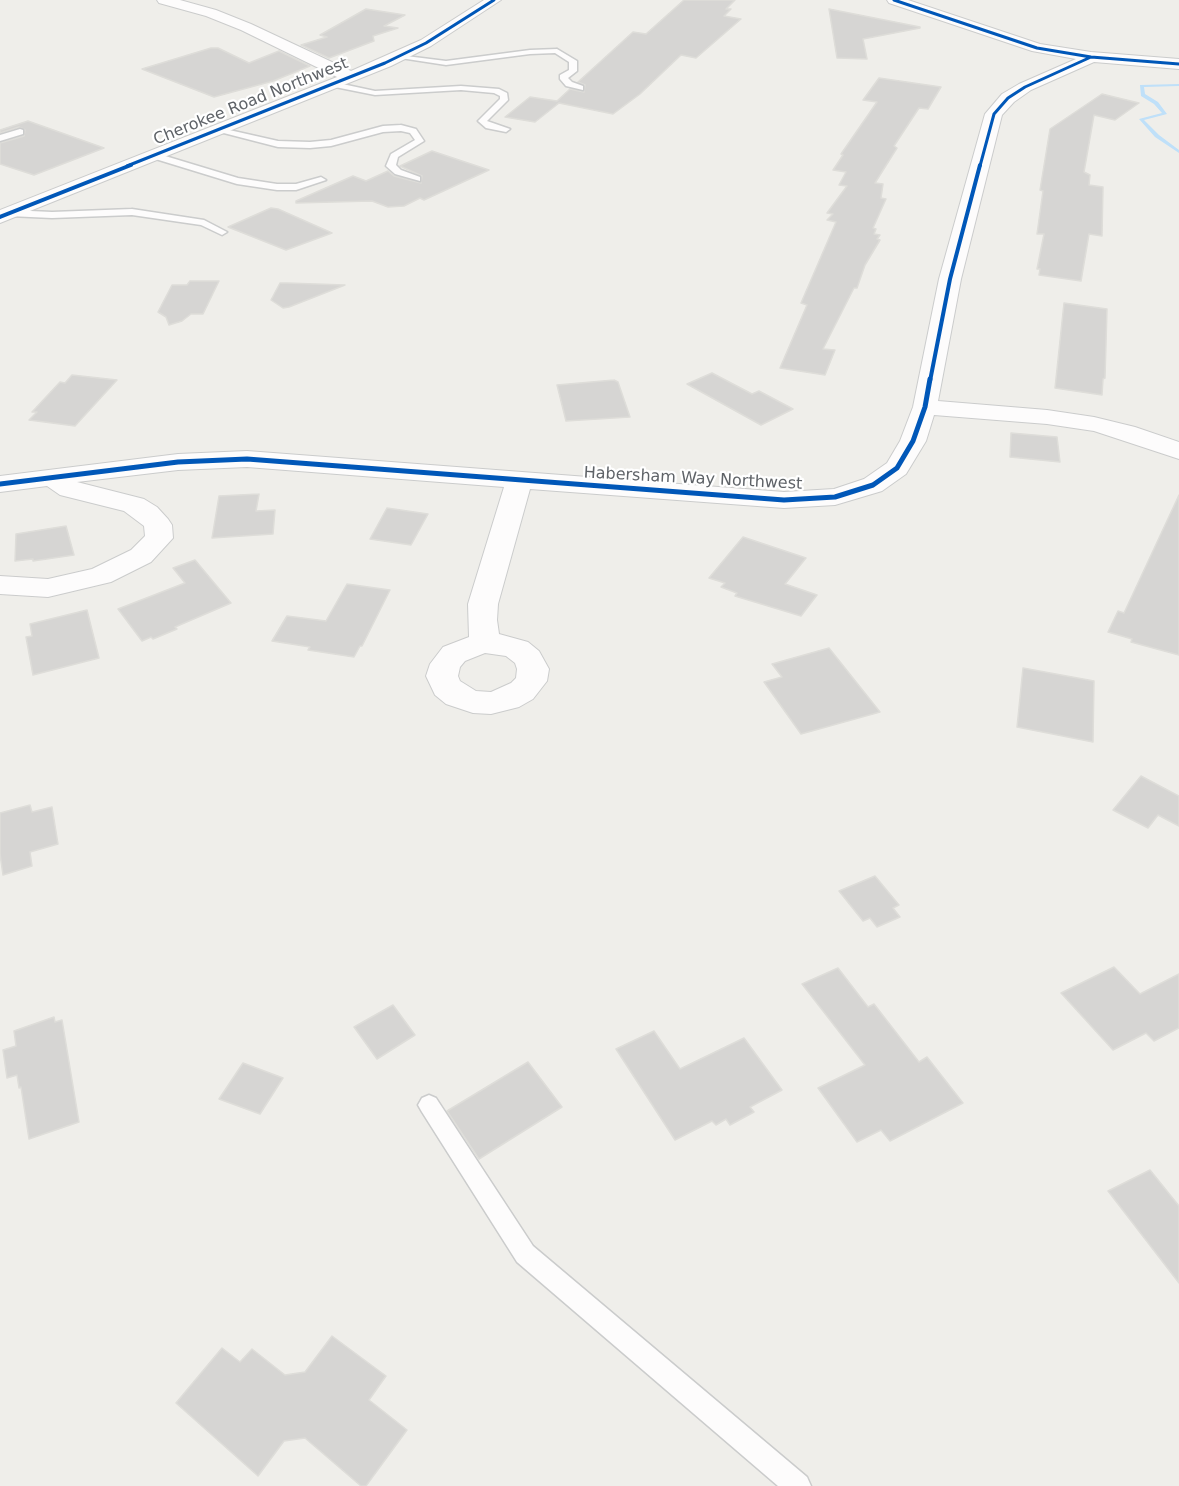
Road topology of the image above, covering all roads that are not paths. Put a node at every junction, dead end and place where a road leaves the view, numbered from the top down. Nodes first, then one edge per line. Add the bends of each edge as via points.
1 (164, 0) edge
2 (494, 0) edge
3 (894, 0) edge
4 (398, 57) junction
5 (1091, 57) junction
6 (1179, 64) edge
7 (350, 77) junction
8 (333, 84) junction
9 (580, 88) dead end
10 (506, 129) dead end
11 (216, 130) junction
12 (20, 132) dead end
13 (0, 138) edge
14 (152, 155) junction
15 (417, 179) dead end
16 (321, 180) dead end
17 (3, 214) edge
18 (222, 232) dead end
19 (925, 407) junction
20 (1179, 451) edge
21 (52, 477) junction
22 (519, 481) junction
23 (0, 484) edge
24 (0, 585) edge
25 (485, 643) dead end
26 (429, 1105) dead end
27 (798, 1486) edge

1 - 7 street via 246,27
2 - 4 street, Cherokee Road Northwest
3 - 5 street via 1012,42
4 - 7 street, Cherokee Road Northwest
4 - 9 lane via 446,63 557,51 573,61 573,71 563,78
5 - 6 street
5 - 19 street, Habersham Way Northwest via 1024,87 994,114 950,279
7 - 8 street, Cherokee Road Northwest
8 - 10 lane via 375,93 461,88 496,91 504,95 504,100 482,121
8 - 11 street, Cherokee Road Northwest
11 - 14 street, Cherokee Road Northwest
11 - 15 lane via 278,144 310,145 401,128 413,131 420,141 394,156 391,166
12 - 13 lane
14 - 16 lane via 237,181 277,188
14 - 17 street, Cherokee Road Northwest
17 - 18 lane via 132,212 204,223
19 - 20 street via 1094,424
19 - 22 street, Habersham Way Northwest via 913,441 897,468 873,484 836,496 784,500
21 - 22 street, Habersham Way Northwest via 178,462 247,459
21 - 23 street, Habersham Way Northwest
21 - 24 street via 69,489 147,513 158,525 159,538 141,556 101,576 48,588
22 - 25 street via 483,604
26 - 27 lane via 525,1254

